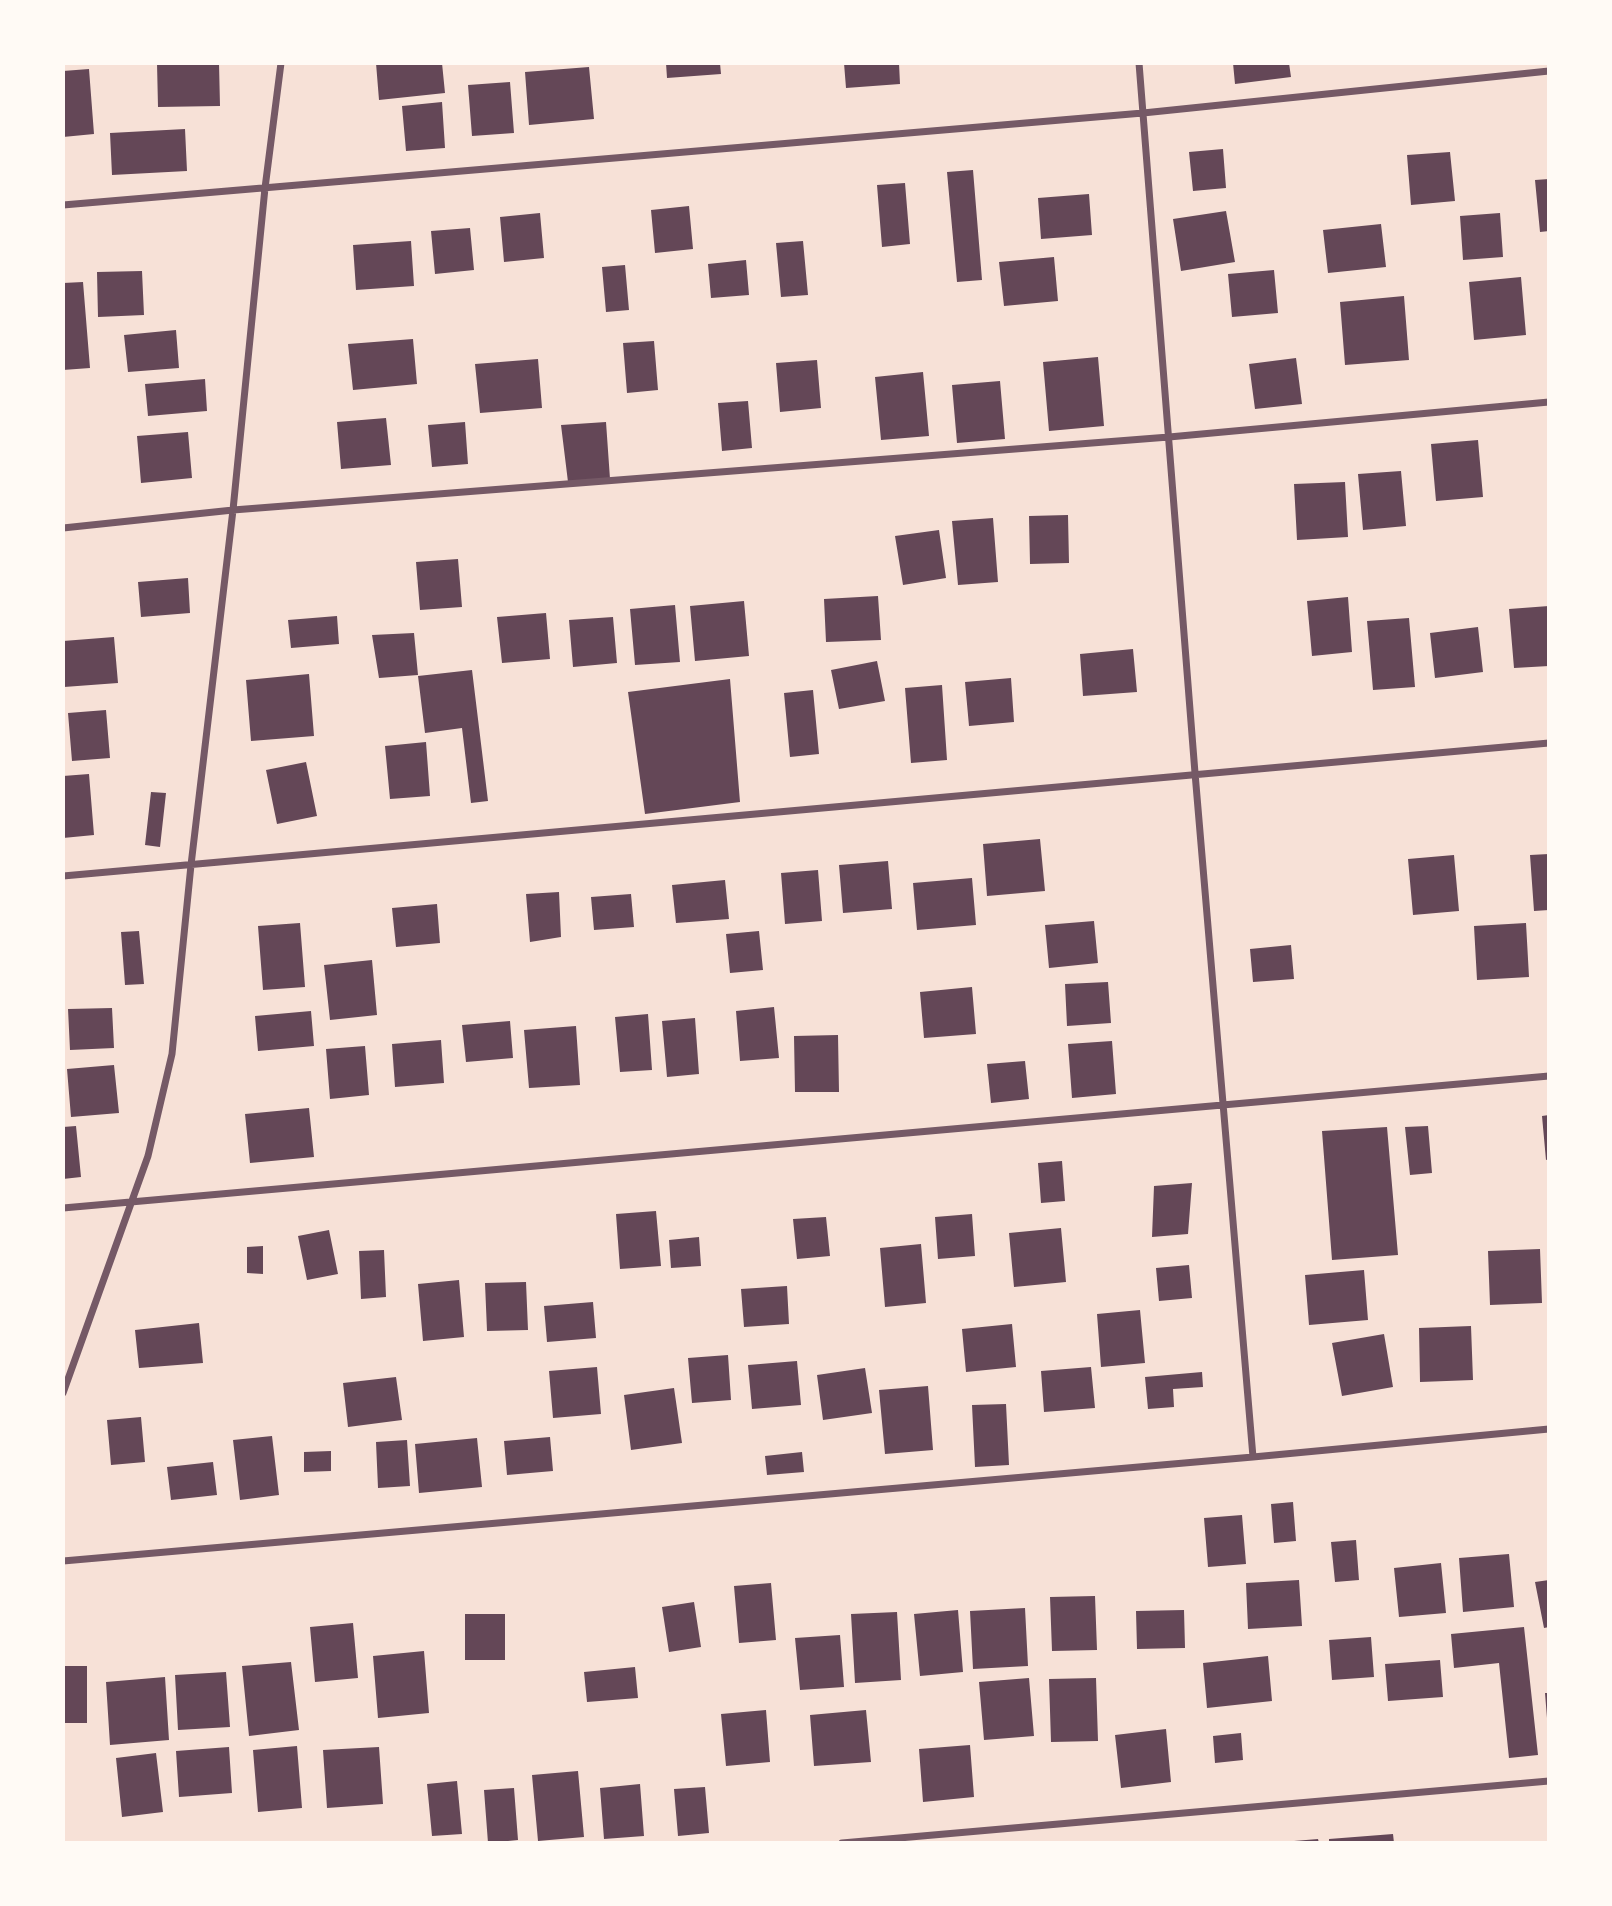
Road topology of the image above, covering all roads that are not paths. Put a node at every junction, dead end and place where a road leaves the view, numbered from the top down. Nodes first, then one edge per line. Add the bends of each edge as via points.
1 (281, 63) edge
2 (1139, 63) edge
3 (1549, 71) edge
4 (1143, 113) junction
5 (265, 188) junction
6 (63, 205) edge
7 (1549, 402) edge
8 (1169, 437) junction
9 (233, 510) junction
10 (63, 528) edge
11 (1549, 743) edge
12 (1195, 773) junction
13 (191, 865) junction
14 (63, 876) edge
15 (1549, 1076) edge
16 (1224, 1105) junction
17 (133, 1202) junction
18 (63, 1208) edge
19 (63, 1393) edge
20 (1549, 1429) edge
21 (1253, 1457) junction
22 (63, 1561) edge
23 (1549, 1781) edge
24 (842, 1843) edge

1 - 5 street
2 - 4 street
3 - 4 street
4 - 5 street
4 - 8 street
5 - 6 street
5 - 9 street
7 - 8 street
8 - 9 street
8 - 12 street
9 - 10 street
9 - 13 street
11 - 12 street
12 - 13 street
12 - 16 street
13 - 14 street
13 - 17 street via 172,1054
15 - 16 street
16 - 17 street
16 - 21 street
17 - 18 street
17 - 19 street
20 - 21 street
21 - 22 street
23 - 24 street

